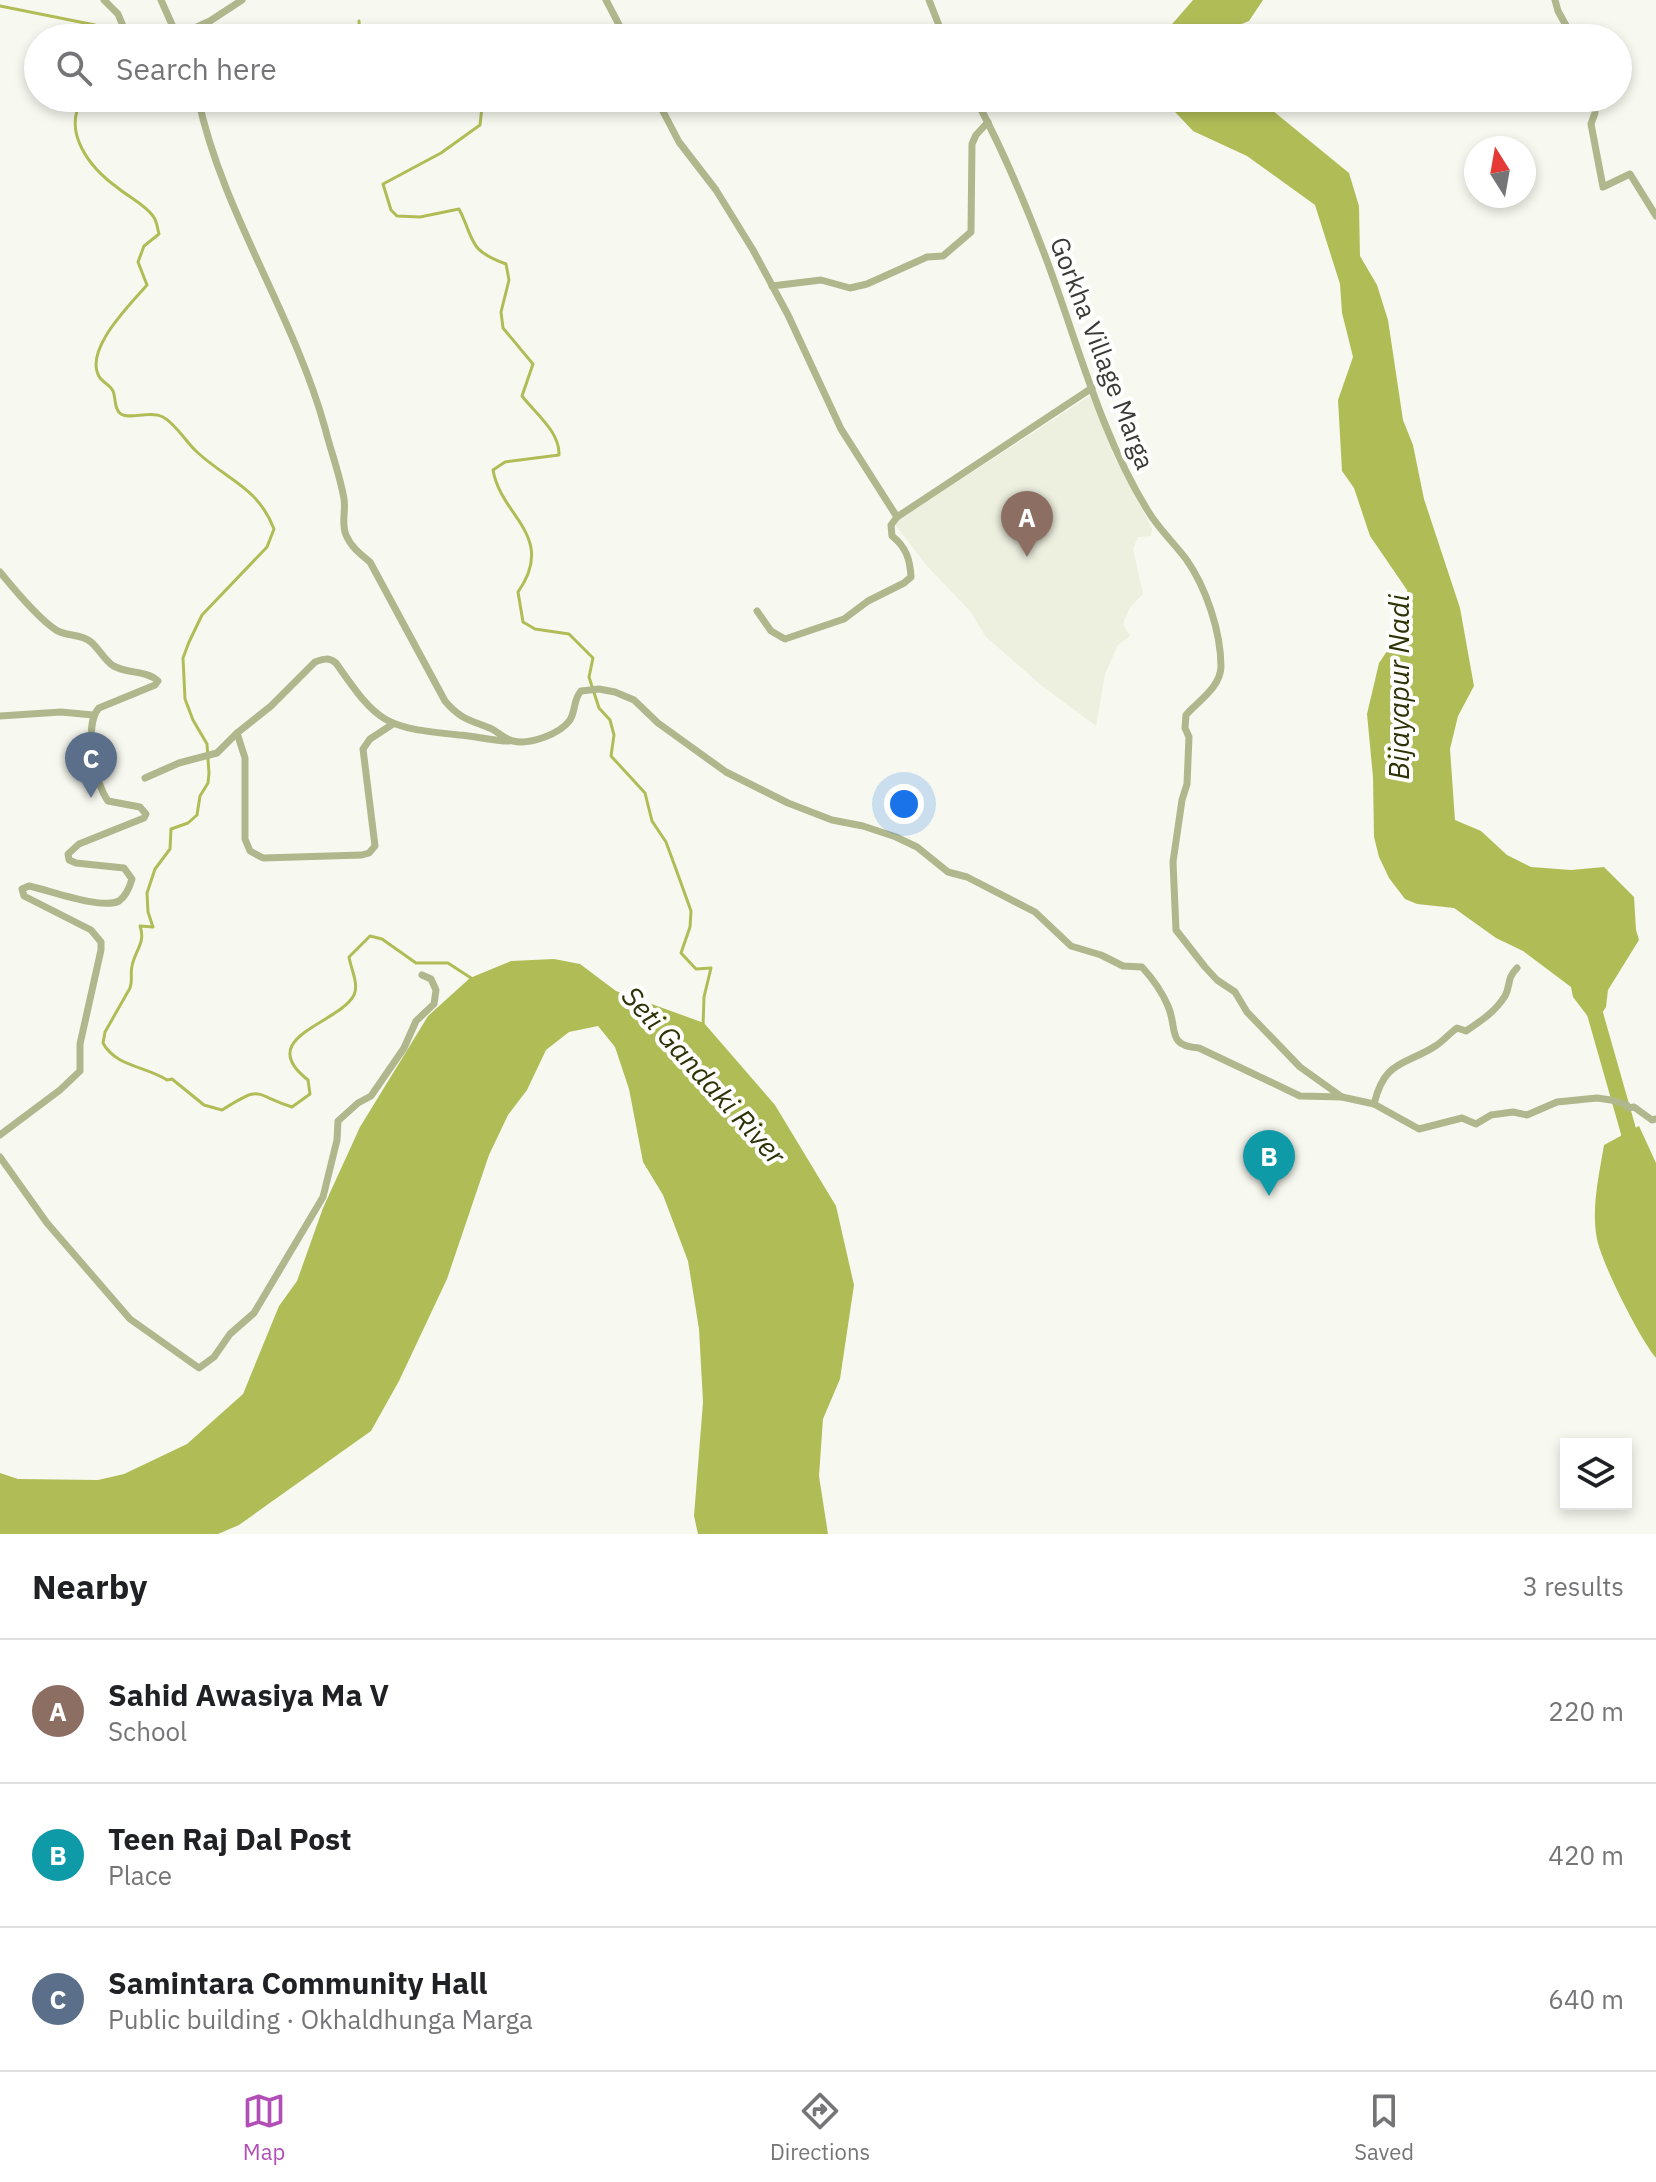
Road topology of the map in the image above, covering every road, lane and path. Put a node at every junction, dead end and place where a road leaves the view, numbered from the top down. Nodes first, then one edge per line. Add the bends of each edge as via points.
1 (104, 0) edge
2 (161, 0) edge
3 (242, 0) edge
4 (606, 0) edge
5 (929, 0) edge
6 (1555, 0) edge
7 (122, 24) edge
8 (172, 24) edge
9 (204, 24) edge
10 (619, 24) edge
11 (938, 24) edge
12 (1565, 24) edge
13 (201, 112) edge
14 (663, 112) edge
15 (983, 112) edge
16 (1595, 112) edge
17 (988, 122) junction
18 (1656, 216) edge
19 (772, 286) junction
20 (1092, 388) junction
21 (897, 517) junction
22 (0, 572) edge
23 (757, 611) dead end
24 (93, 715) junction
25 (0, 716) edge
26 (393, 724) junction
27 (237, 733) junction
28 (509, 741) junction
29 (145, 778) dead end
30 (1517, 968) dead end
31 (422, 975) dead end
32 (1342, 1097) junction
33 (1374, 1104) junction
34 (1656, 1119) edge
35 (0, 1135) edge
36 (0, 1157) edge

1 - 7 street
2 - 8 street
3 - 9 street
4 - 10 street
5 - 11 street
6 - 12 street
13 - 28 street via 323,421 344,501 347,538 370,562 445,701 458,716
14 - 19 street
15 - 17 street, Gorkha Village Marga
16 - 18 street via 1591,124 1603,187 1630,174
17 - 19 street via 972,144 971,232 943,256 927,257 850,288 821,280
17 - 20 street, Gorkha Village Marga via 1044,254
19 - 21 street via 841,429
20 - 21 street
20 - 32 street, Gorkha Village Marga via 1120,460 1150,515 1199,581 1215,630 1221,670 1207,696 1186,715 1187,784 1173,862 1176,930 1300,1067
21 - 23 street via 892,536 903,545 910,563 911,577 904,583 844,619 785,639 771,631
22 - 24 street via 60,633 80,636 124,671 157,679 155,685
24 - 25 street
24 - 35 street via 101,792 108,801 140,807 146,814 138,822 79,844 68,854 69,860 124,868 132,879 125,895 110,903 29,886 22,889 24,896 91,930 101,950 80,1044 80,1071
26 - 27 street via 368,707 336,663 324,659
26 - 27 street via 363,749 375,846 362,855 263,858 250,851 245,839 245,758
26 - 28 street
27 - 29 street via 217,753
28 - 32 street via 557,731 570,719 581,691 599,689 630,698 726,772 832,820 896,837 948,872 1035,912 1071,946 1123,966 1142,967 1169,1007 1176,1039 1184,1047 1199,1048 1300,1096
30 - 33 street via 1492,1013 1466,1031 1457,1028 1387,1072
31 - 36 street via 436,990 434,1004 416,1021 371,1096 338,1121 323,1197 254,1313 199,1368 130,1319 47,1223
32 - 33 street, Gorkha Village Marga
33 - 34 street, Gorkha Village Marga via 1419,1129 1462,1118 1476,1124 1501,1114 1527,1115 1557,1102 1597,1098

